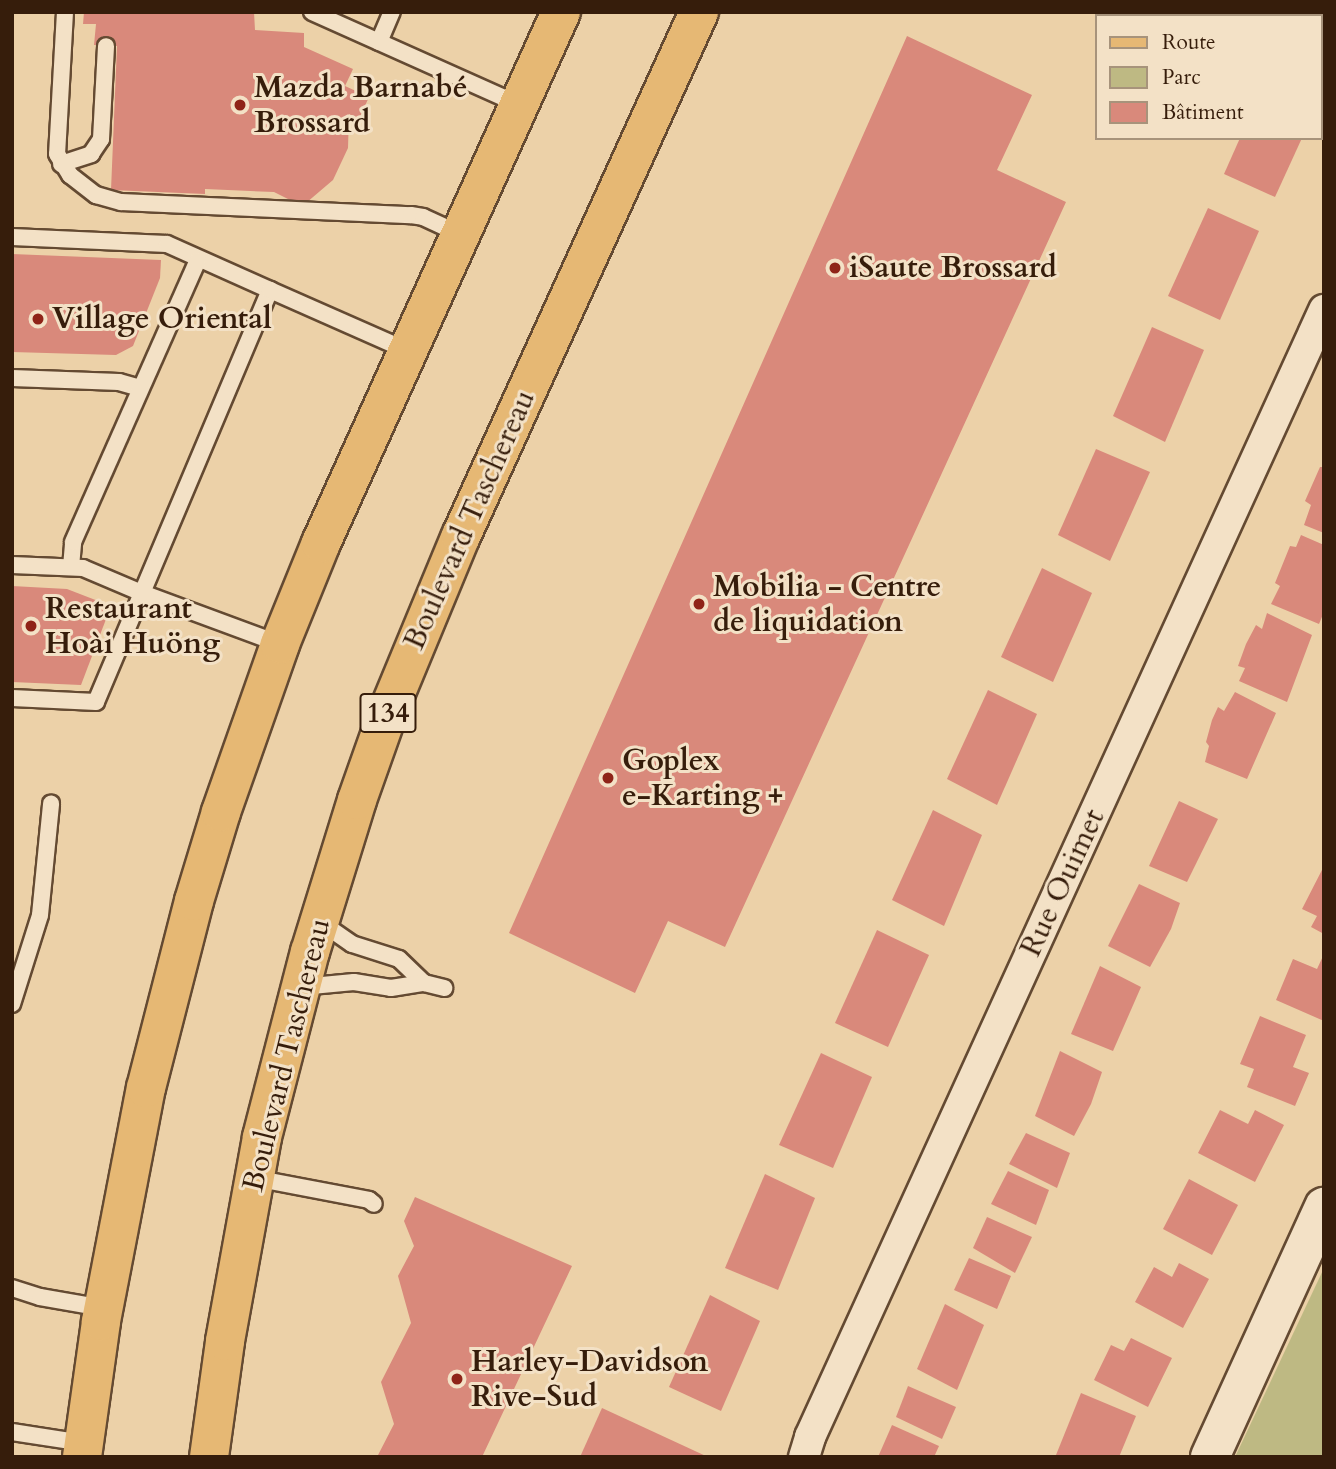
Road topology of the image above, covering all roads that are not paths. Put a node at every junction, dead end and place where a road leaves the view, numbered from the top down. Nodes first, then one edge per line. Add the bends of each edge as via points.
1 (65, 12) edge
2 (312, 12) edge
3 (393, 12) edge
4 (561, 12) edge
5 (699, 12) edge
6 (379, 42) junction
7 (106, 46) dead end
8 (518, 104) junction
9 (61, 164) junction
10 (460, 234) junction
11 (12, 237) edge
12 (198, 260) junction
13 (270, 290) junction
14 (1324, 310) edge
15 (406, 350) junction
16 (12, 378) edge
17 (141, 388) junction
18 (12, 565) edge
19 (71, 567) junction
20 (142, 593) junction
21 (280, 644) junction
22 (12, 698) edge
23 (51, 804) dead end
24 (319, 921) junction
25 (424, 983) junction
26 (301, 987) junction
27 (444, 988) dead end
28 (12, 1004) edge
29 (254, 1178) junction
30 (374, 1203) dead end
31 (1324, 1206) edge
32 (12, 1287) edge
33 (103, 1308) junction
34 (12, 1432) edge
35 (83, 1450) edge
36 (209, 1457) edge
37 (804, 1457) edge
38 (1210, 1457) edge

1 - 9 lane via 57,142
2 - 6 lane
3 - 6 lane
4 - 8 main road
5 - 24 main road, Boulevard Taschereau / 134 via 430,607 357,800
6 - 8 lane
7 - 9 lane via 101,139 91,154
8 - 10 main road
9 - 10 lane via 82,187 107,200 411,215
10 - 15 main road
11 - 12 lane via 160,243 174,245
12 - 13 lane
12 - 17 lane
13 - 15 lane
13 - 20 lane
14 - 37 street, Rue Ouimet
15 - 21 main road
16 - 17 lane via 119,382
17 - 19 lane via 73,542
18 - 19 lane
19 - 20 lane
20 - 21 lane
20 - 22 lane via 96,702
21 - 33 main road via 218,822 181,949 146,1088
23 - 28 lane via 40,915
24 - 25 lane via 352,944 399,959
24 - 26 main road, Boulevard Taschereau / 134
25 - 26 lane via 391,988 354,982
25 - 27 lane
26 - 29 main road, Boulevard Taschereau / 134
29 - 30 lane
29 - 36 main road, Boulevard Taschereau / 134
31 - 38 street
32 - 33 lane
33 - 35 main road
34 - 35 lane

